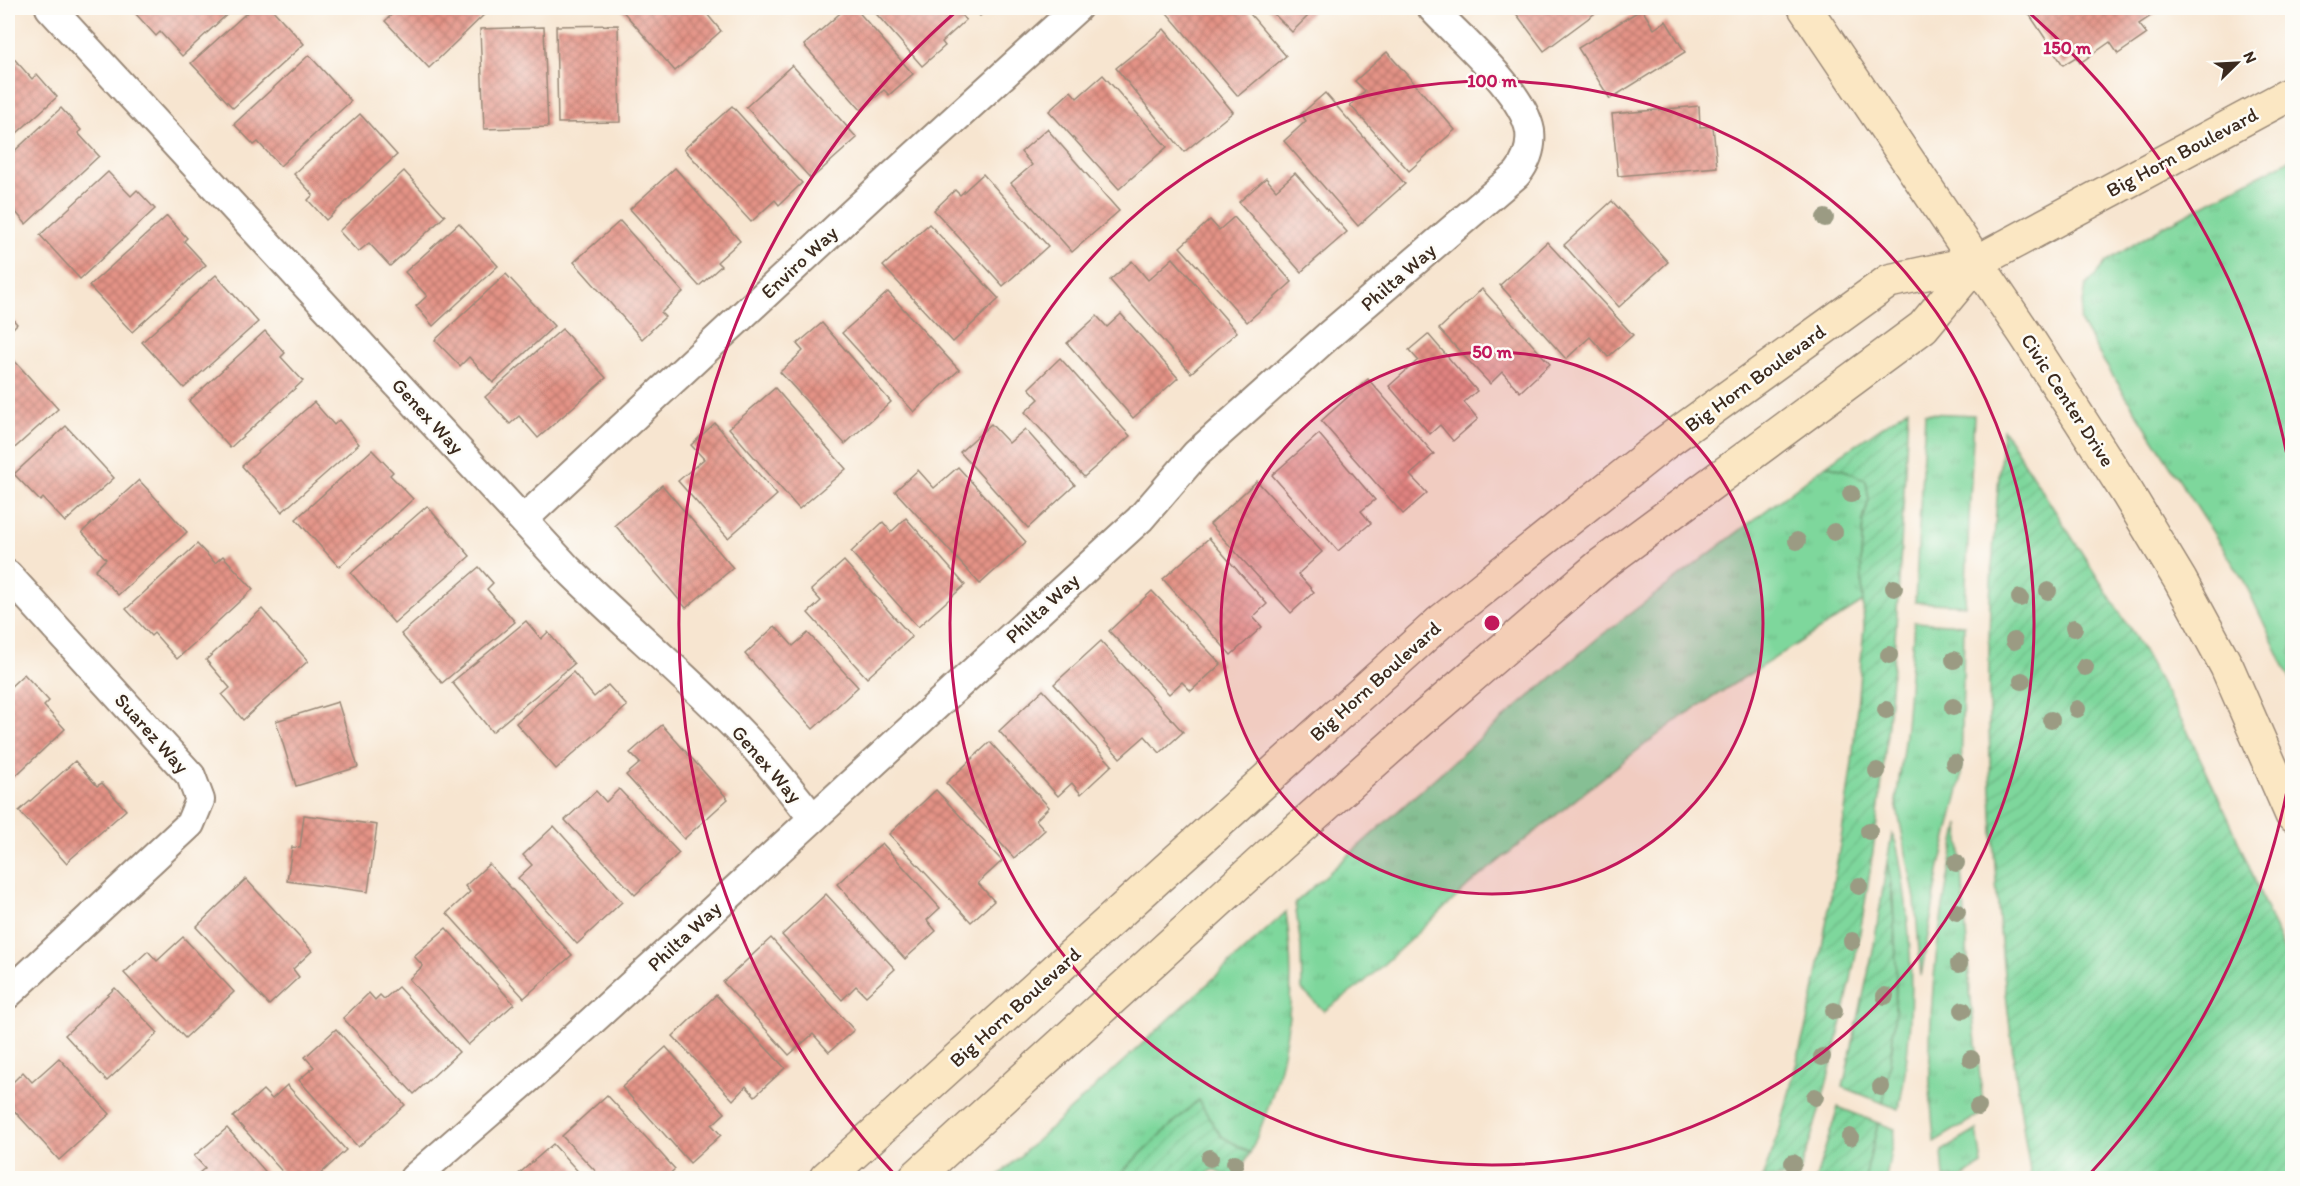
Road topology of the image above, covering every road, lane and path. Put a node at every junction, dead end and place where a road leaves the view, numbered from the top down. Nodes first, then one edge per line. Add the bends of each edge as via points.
1 (50, 8) edge
2 (1077, 8) edge
3 (1432, 8) edge
4 (1805, 8) edge
5 (2292, 93) edge
6 (1977, 262) junction
7 (524, 519) junction
8 (8, 574) edge
9 (2292, 815) edge
10 (813, 818) junction
11 (8, 994) edge
12 (414, 1179) edge
13 (826, 1179) edge
14 (915, 1179) edge

1 - 7 street, Genex Way
2 - 7 street, Enviro Way
3 - 10 street, Philta Way via 1499,79 1525,115 1530,130 1527,161 1500,189 1196,454 1140,519
4 - 6 main road, Civic Center Drive
5 - 6 main road, Big Horn Boulevard
6 - 9 main road, Civic Center Drive via 2180,580 2228,667
6 - 13 main road, Big Horn Boulevard via 1889,281 1662,445 1467,600
6 - 14 main road, Big Horn Boulevard via 1923,327 1601,565 1429,713
7 - 10 street, Genex Way via 577,578 746,739
8 - 11 street, Suarez Way via 191,776 200,800 190,824
10 - 12 street, Philta Way

